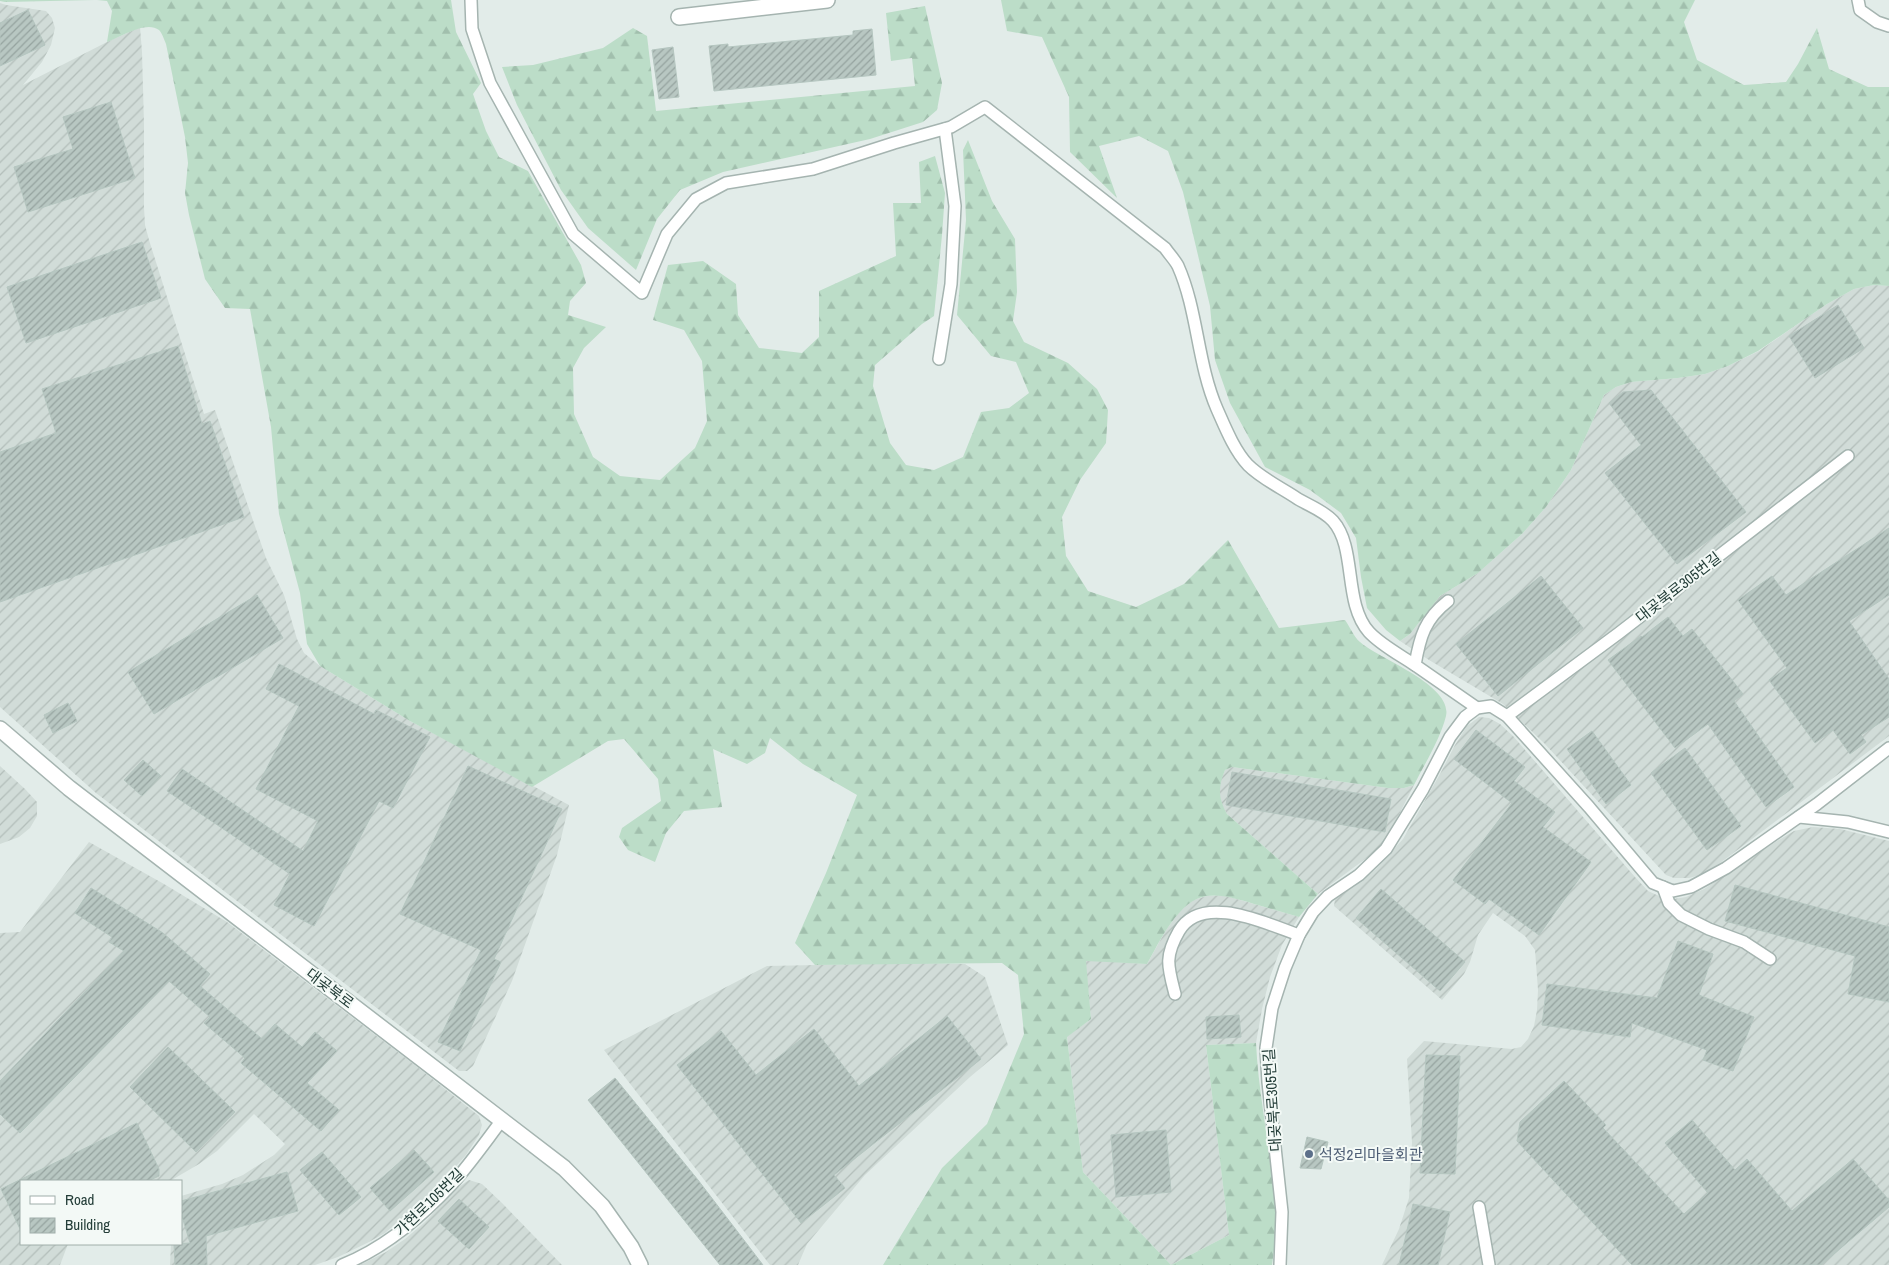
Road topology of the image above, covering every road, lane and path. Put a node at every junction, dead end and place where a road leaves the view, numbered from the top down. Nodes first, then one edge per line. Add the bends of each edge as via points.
1 (470, 0) edge
2 (827, 0) edge
3 (1858, 0) edge
4 (679, 17) dead end
5 (1889, 26) edge
6 (945, 128) junction
7 (939, 358) dead end
8 (1848, 456) dead end
9 (1448, 602) dead end
10 (1415, 665) junction
11 (1477, 708) junction
12 (1507, 716) junction
13 (0, 729) edge
14 (1889, 748) edge
15 (1799, 817) junction
16 (1889, 832) edge
17 (1663, 887) junction
18 (1299, 935) junction
19 (1770, 959) dead end
20 (1175, 994) dead end
21 (502, 1120) junction
22 (1480, 1207) dead end
23 (342, 1265) edge
24 (640, 1265) edge
25 (1280, 1265) edge
26 (1490, 1265) edge

1 - 6 lane via 472,28 490,83 573,234 642,293 667,234 696,199 726,183 812,169
2 - 4 street
3 - 5 lane via 1860,10
6 - 7 lane via 955,206 951,284
6 - 10 lane via 985,107 1165,248 1178,265 1216,408 1237,450 1264,478 1334,521 1342,537 1360,618 1368,631
8 - 12 lane, 대곶북로305번길 via 1620,633
9 - 10 lane via 1436,610 1427,623
10 - 11 lane
11 - 12 lane via 1491,706
11 - 18 lane, 대곶북로305번길 via 1465,717 1450,737 1386,849 1359,875 1328,896 1312,912
12 - 17 lane via 1654,883
13 - 21 street, 대곶북로 via 69,788
14 - 15 lane
15 - 16 lane via 1848,822
15 - 17 lane via 1726,868 1691,887 1673,891
17 - 19 lane via 1669,903 1681,915 1744,942
18 - 20 lane via 1247,916 1217,911 1198,914 1181,928 1170,947 1168,967
18 - 25 lane, 대곶북로305번길 via 1272,1008 1266,1048 1282,1212
21 - 23 lane, 가현로105번길 via 452,1184 413,1220 382,1246
21 - 24 street, 대곶북로 via 564,1168 602,1206
22 - 26 lane

